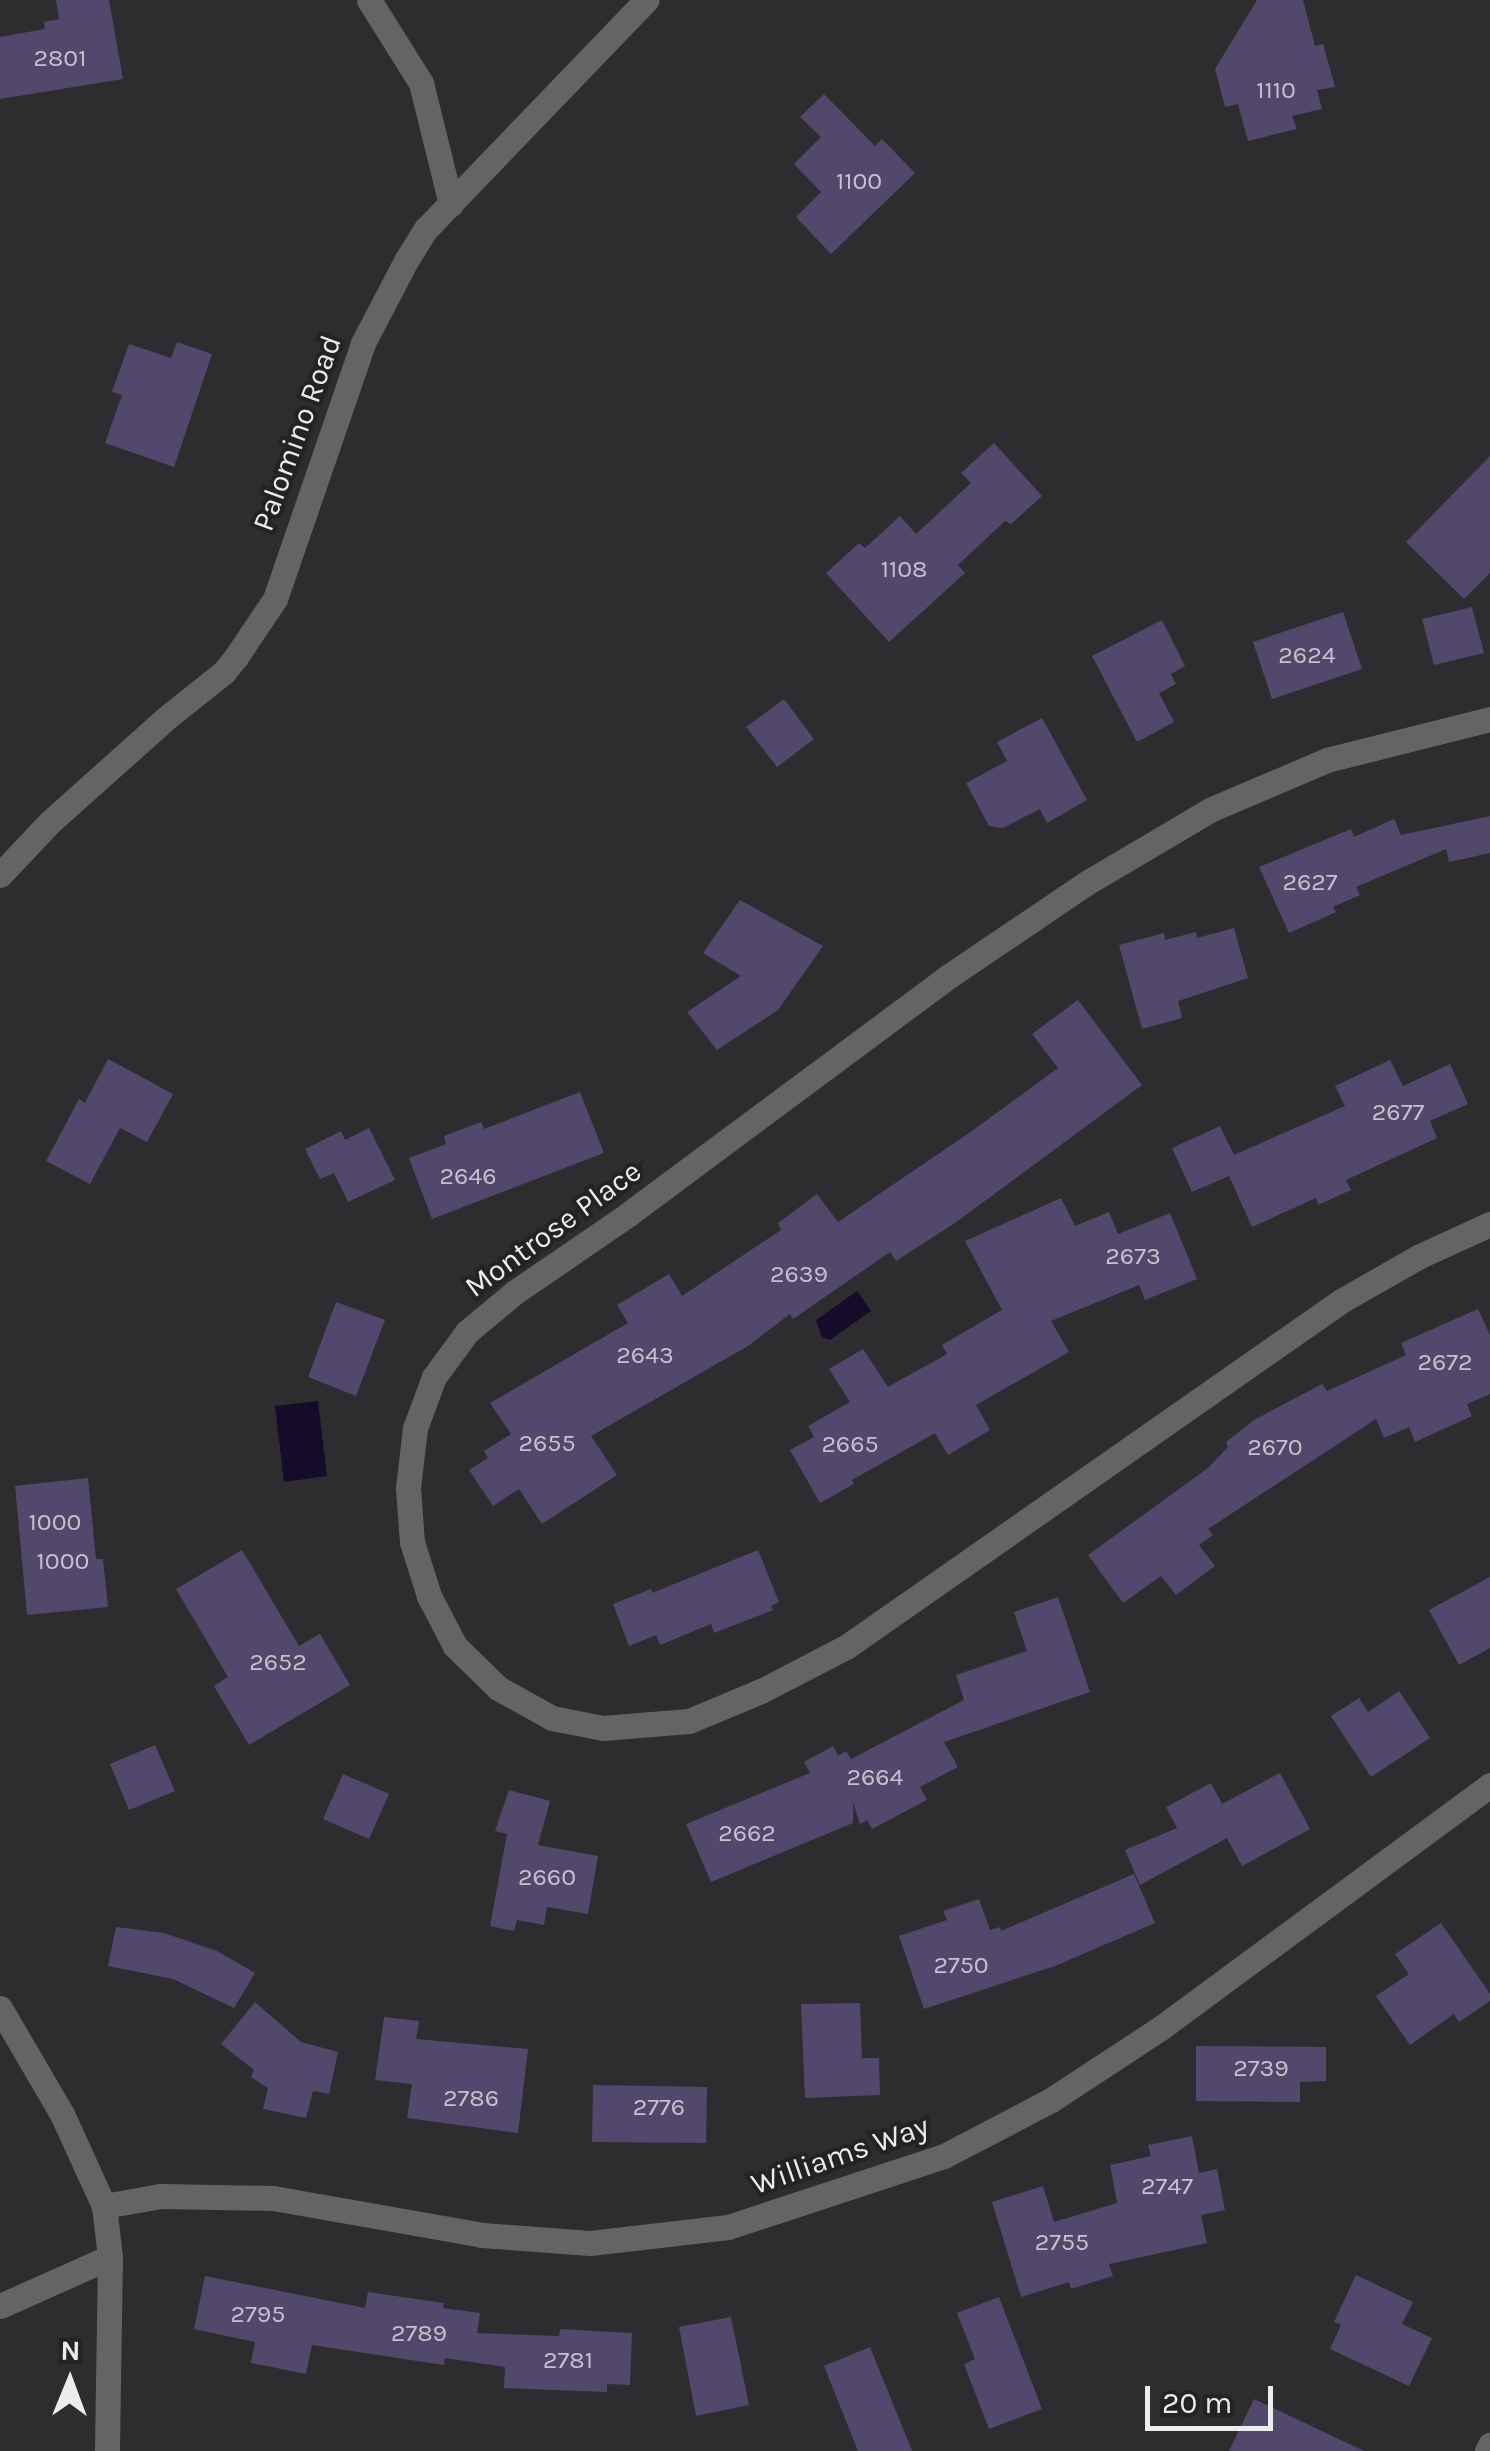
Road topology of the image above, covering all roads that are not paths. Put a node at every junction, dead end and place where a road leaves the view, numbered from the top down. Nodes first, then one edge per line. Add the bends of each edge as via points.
1 (369, 0) edge
2 (646, 0) edge
3 (451, 204) junction
4 (1490, 719) edge
5 (0, 874) edge
6 (1490, 1224) edge
7 (1490, 1785) edge
8 (0, 2008) edge
9 (104, 2206) junction
10 (110, 2258) junction
11 (0, 2306) edge
12 (107, 2451) edge

1 - 3 street via 421,83
2 - 3 street, Palomino Road
3 - 5 street, Palomino Road via 407,259 362,343 274,599 254,632 224,672 79,796
4 - 6 street, Montrose Place via 1327,760 1178,828 949,976 515,1292 434,1376 415,1428 408,1488 412,1542 429,1596 455,1646 498,1688 552,1718 604,1728 689,1721 846,1646 1341,1302
7 - 9 street, Williams Way via 1162,2027 1050,2100 944,2156 728,2226 590,2242 482,2235 273,2198 161,2196
8 - 9 street via 62,2114
9 - 10 street
10 - 11 street
10 - 12 street

